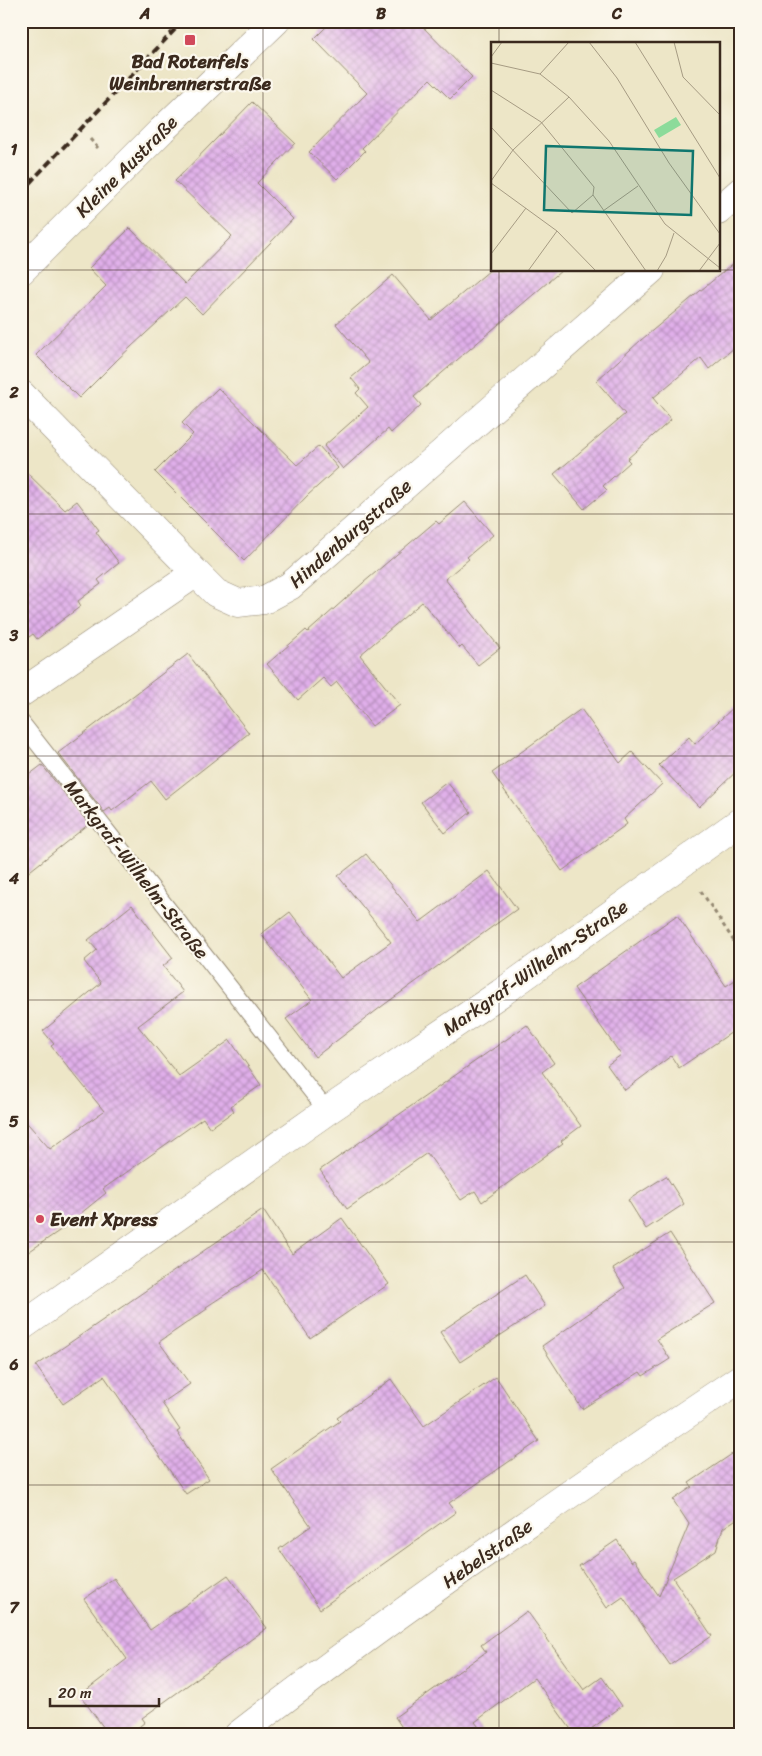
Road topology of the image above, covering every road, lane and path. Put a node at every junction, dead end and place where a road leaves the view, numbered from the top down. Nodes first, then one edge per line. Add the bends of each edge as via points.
1 (276, 21) edge
2 (741, 192) edge
3 (720, 209) edge
4 (21, 271) edge
5 (650, 271) edge
6 (21, 394) edge
7 (196, 574) junction
8 (21, 693) edge
9 (21, 722) edge
10 (741, 821) edge
11 (682, 863) junction
12 (741, 952) edge
13 (327, 1111) junction
14 (21, 1327) edge
15 (741, 1378) edge
16 (238, 1735) edge

1 - 4 street, Kleine Austraße
2 - 3 street
5 - 7 street, Hindenburgstraße via 290,586 264,600 238,602 216,593
6 - 7 street
7 - 8 street
9 - 13 lane, Markgraf-Wilhelm-Straße
10 - 11 street, Markgraf-Wilhelm-Straße
11 - 12 path
11 - 13 street, Markgraf-Wilhelm-Straße via 501,993
13 - 14 street, Markgraf-Wilhelm-Straße
15 - 16 street, Hebelstraße via 610,1465 321,1671

